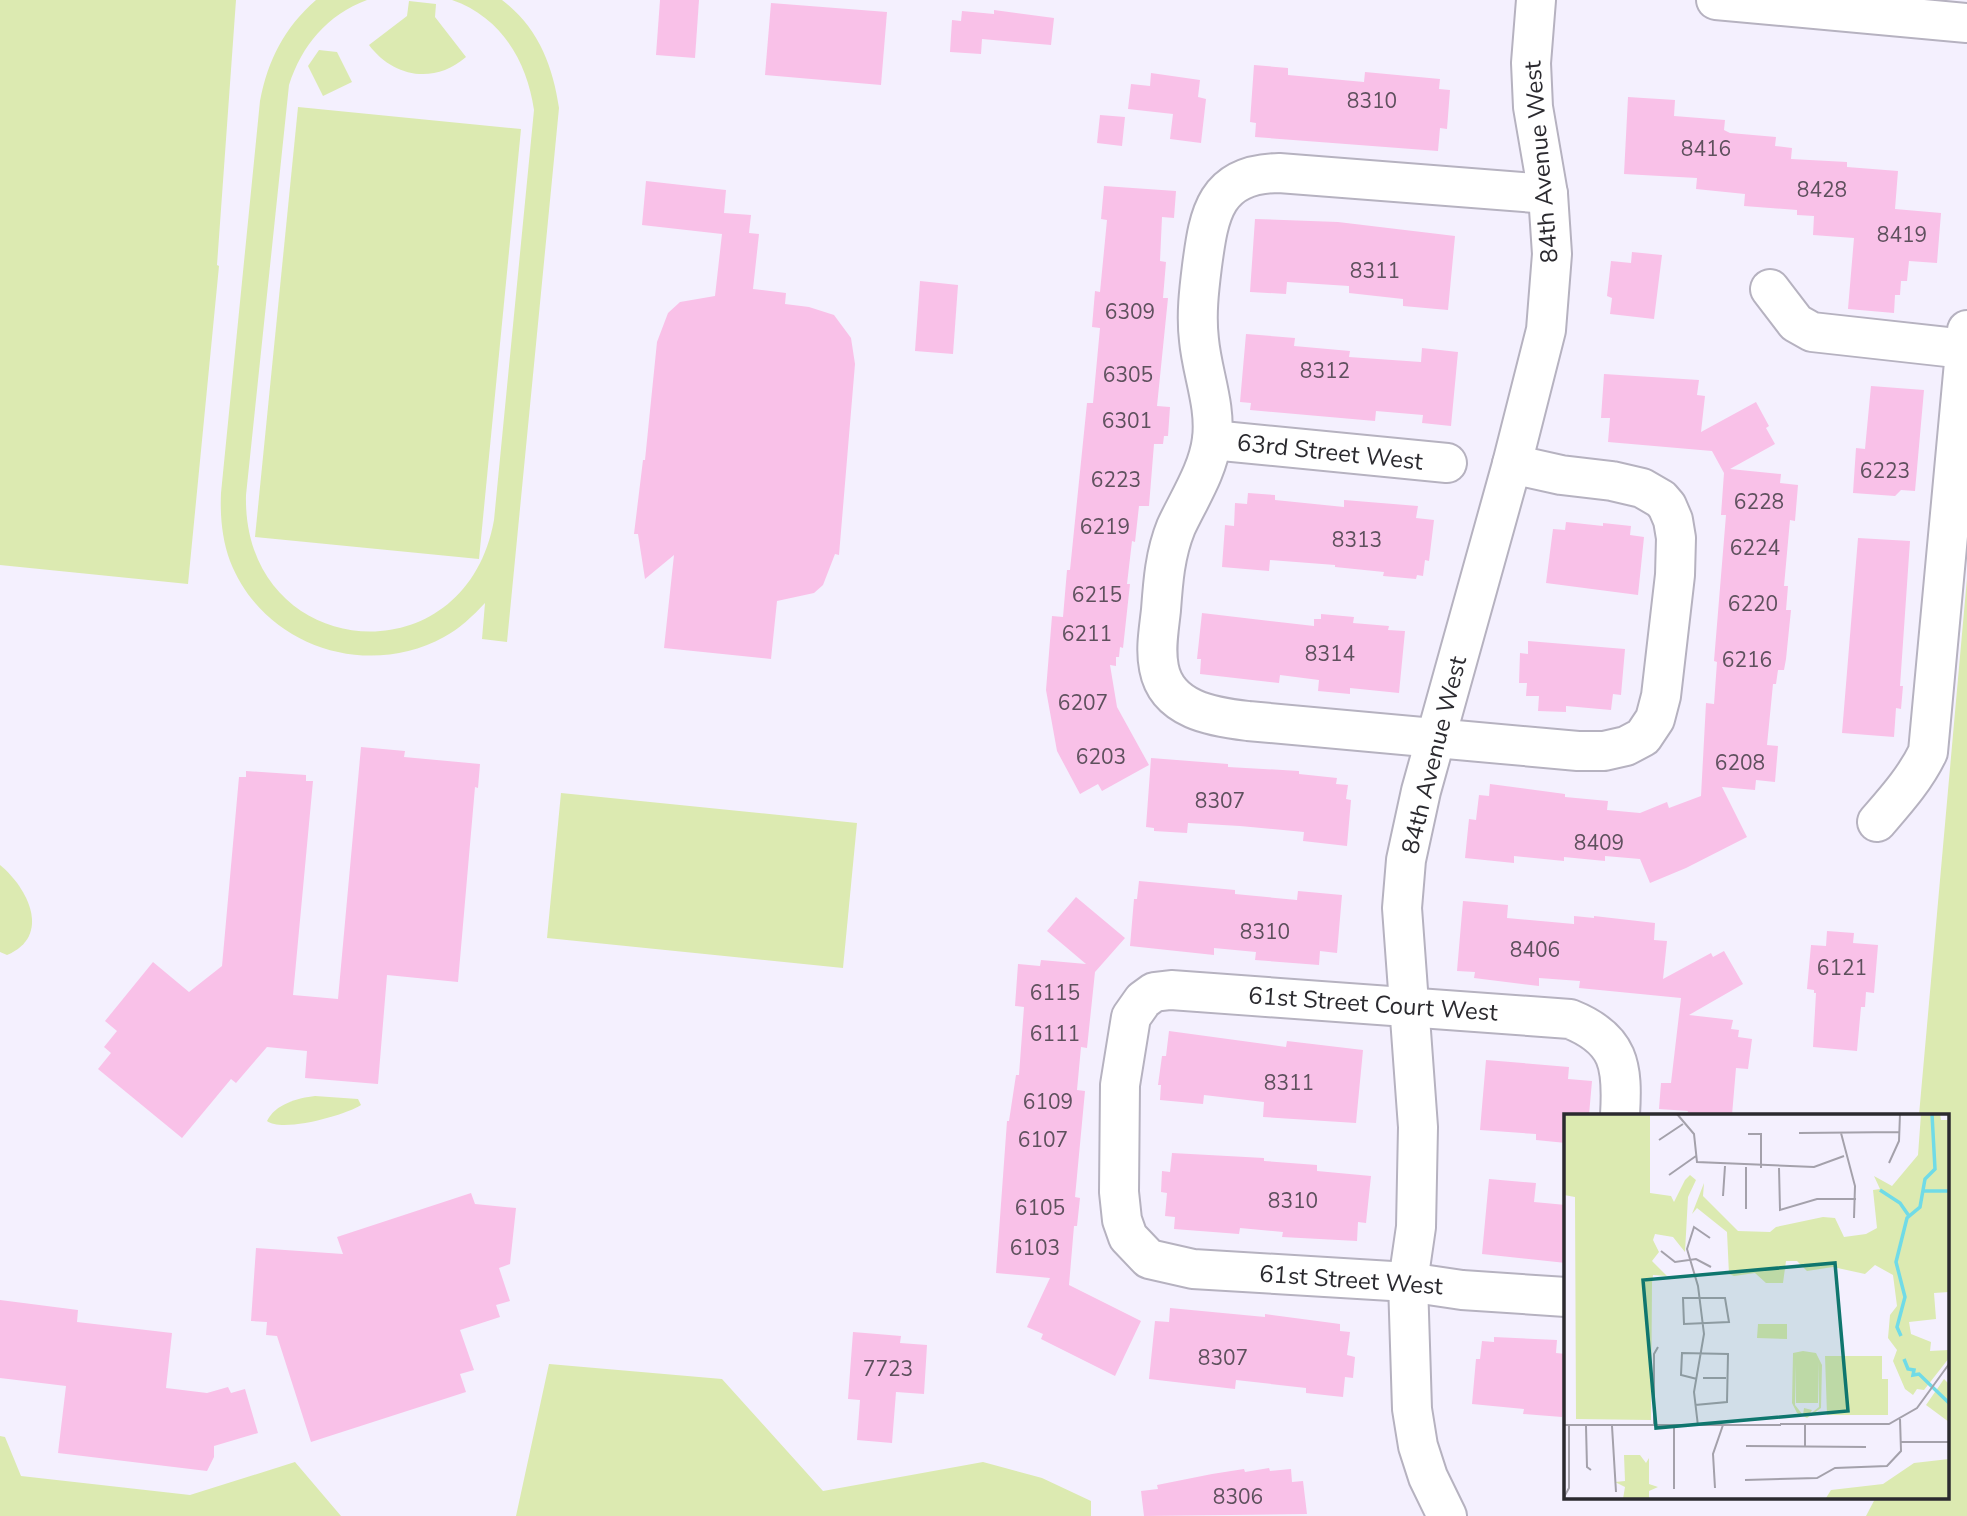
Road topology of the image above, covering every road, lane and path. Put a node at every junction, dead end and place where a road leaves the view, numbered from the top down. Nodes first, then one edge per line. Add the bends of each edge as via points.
1 (1536, 0) edge
2 (1716, 0) edge
3 (1786, 3) edge
4 (1967, 23) edge
5 (1548, 194) junction
6 (1770, 289) dead end
7 (1966, 339) edge
8 (1212, 440) junction
9 (1447, 463) dead end
10 (1512, 464) junction
11 (1436, 737) junction
12 (1877, 822) dead end
13 (1409, 1007) junction
14 (1620, 1114) edge
15 (1139, 1251) joint
16 (1408, 1282) junction
17 (1564, 1297) edge
18 (1447, 1516) edge

1 - 5 street, 84th Avenue West via 1533,107
2 - 3 street
3 - 4 street
5 - 8 street via 1309,174 1270,173 1242,180 1222,195 1209,218 1199,295 1199,341 1212,410
5 - 10 street, 84th Avenue West via 1552,254 1546,330
6 - 7 street via 1796,323 1812,332
7 - 12 street via 1927,752 1910,784
8 - 9 street, 63rd Street West
8 - 11 street via 1166,558 1157,648 1166,687 1183,703 1207,714
10 - 11 street, 84th Avenue West
10 - 11 street via 1642,488 1667,506 1676,538 1675,575 1655,719 1648,732 1626,746 1590,751
11 - 13 street, 84th Avenue West via 1404,880
13 - 14 street, 61st Street Court West via 1552,1016 1583,1024 1618,1057
13 - 15 street, 61st Street Court West via 1171,990 1154,992 1143,1000 1127,1030 1120,1085 1122,1220
13 - 16 street, 84th Avenue West via 1418,1127 1416,1227
15 - 16 street, 61st Street West via 1149,1259 1192,1269
16 - 17 street, 61st Street West
16 - 18 street, 84th Avenue West via 1412,1409 1418,1446

